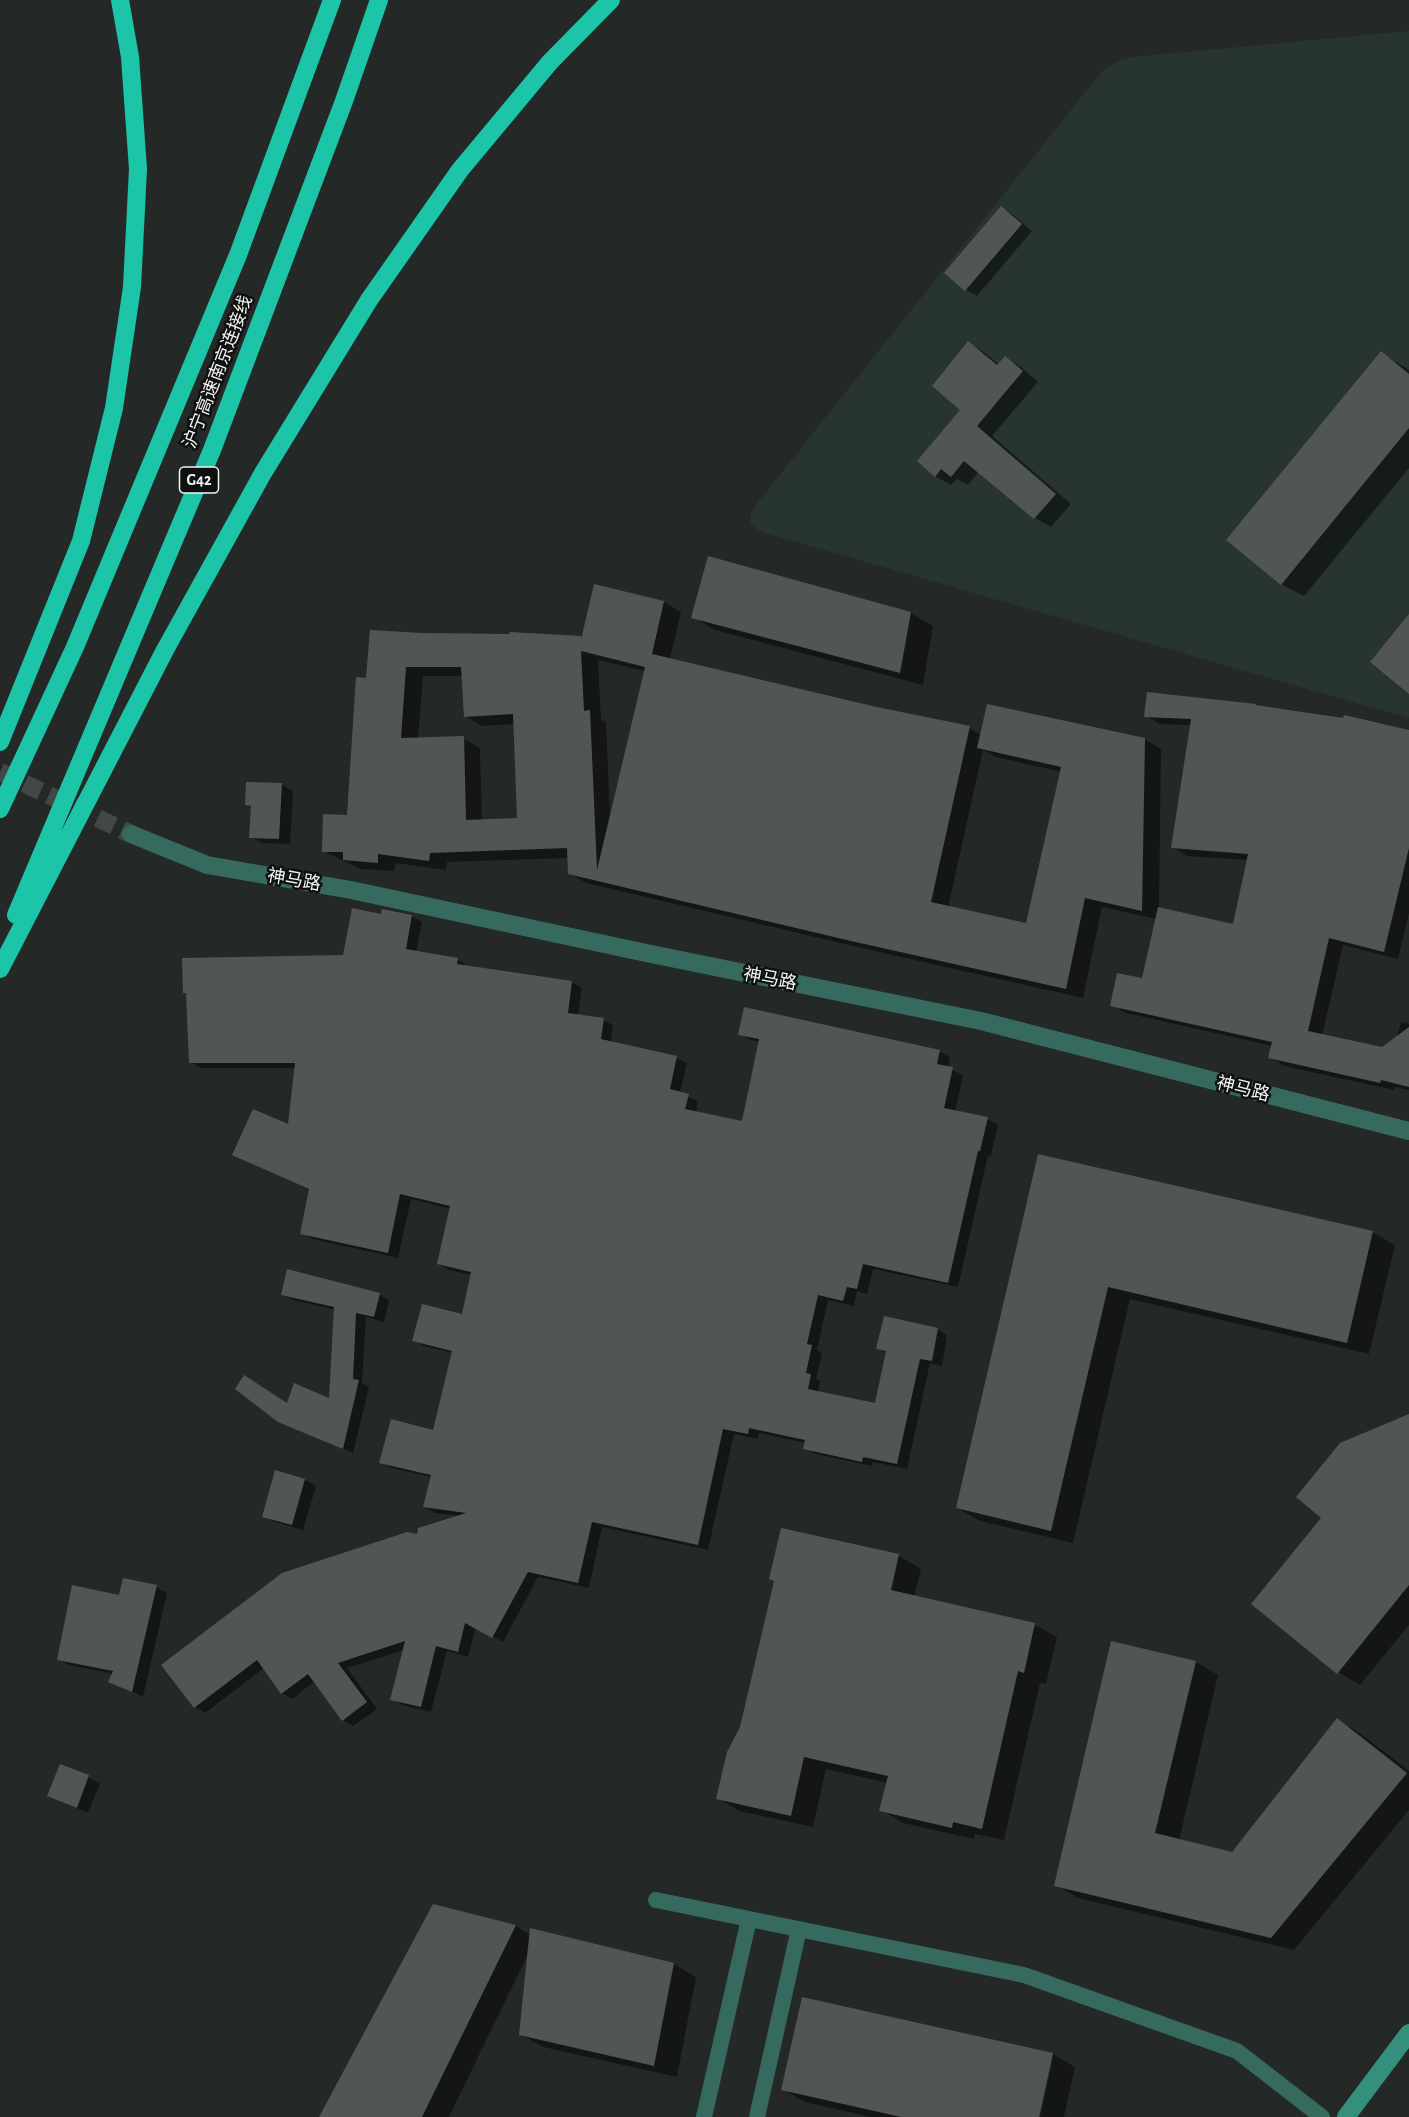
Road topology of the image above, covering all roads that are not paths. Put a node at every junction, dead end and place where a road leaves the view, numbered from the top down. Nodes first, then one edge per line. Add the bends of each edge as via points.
1 (120, 0) edge
2 (332, 0) edge
3 (379, 0) edge
4 (611, 0) edge
5 (0, 742) edge
6 (0, 810) edge
7 (131, 834) tunnel mouth
8 (0, 953) edge
9 (0, 969) edge
10 (1409, 1131) edge
11 (656, 1900) dead end
12 (749, 1919) junction
13 (799, 1929) junction
14 (1409, 2033) edge
15 (704, 2117) edge
16 (757, 2117) edge
17 (1322, 2117) edge
18 (1346, 2117) edge

1 - 5 highway via 130,57 138,169 132,287 114,408 81,540
2 - 6 highway, 沪宁高速南京连接线 / G42 via 229,277 75,647
3 - 8 highway, 沪宁高速南京连接线 / G42 via 212,450
4 - 9 highway via 550,62 460,170 369,300 263,473 165,650
7 - 10 street, 神马路 via 207,865 351,890 981,1022
11 - 12 lane
12 - 13 lane
12 - 15 lane
13 - 16 lane
13 - 17 lane via 1024,1975 1226,2047 1237,2051
14 - 18 main road

